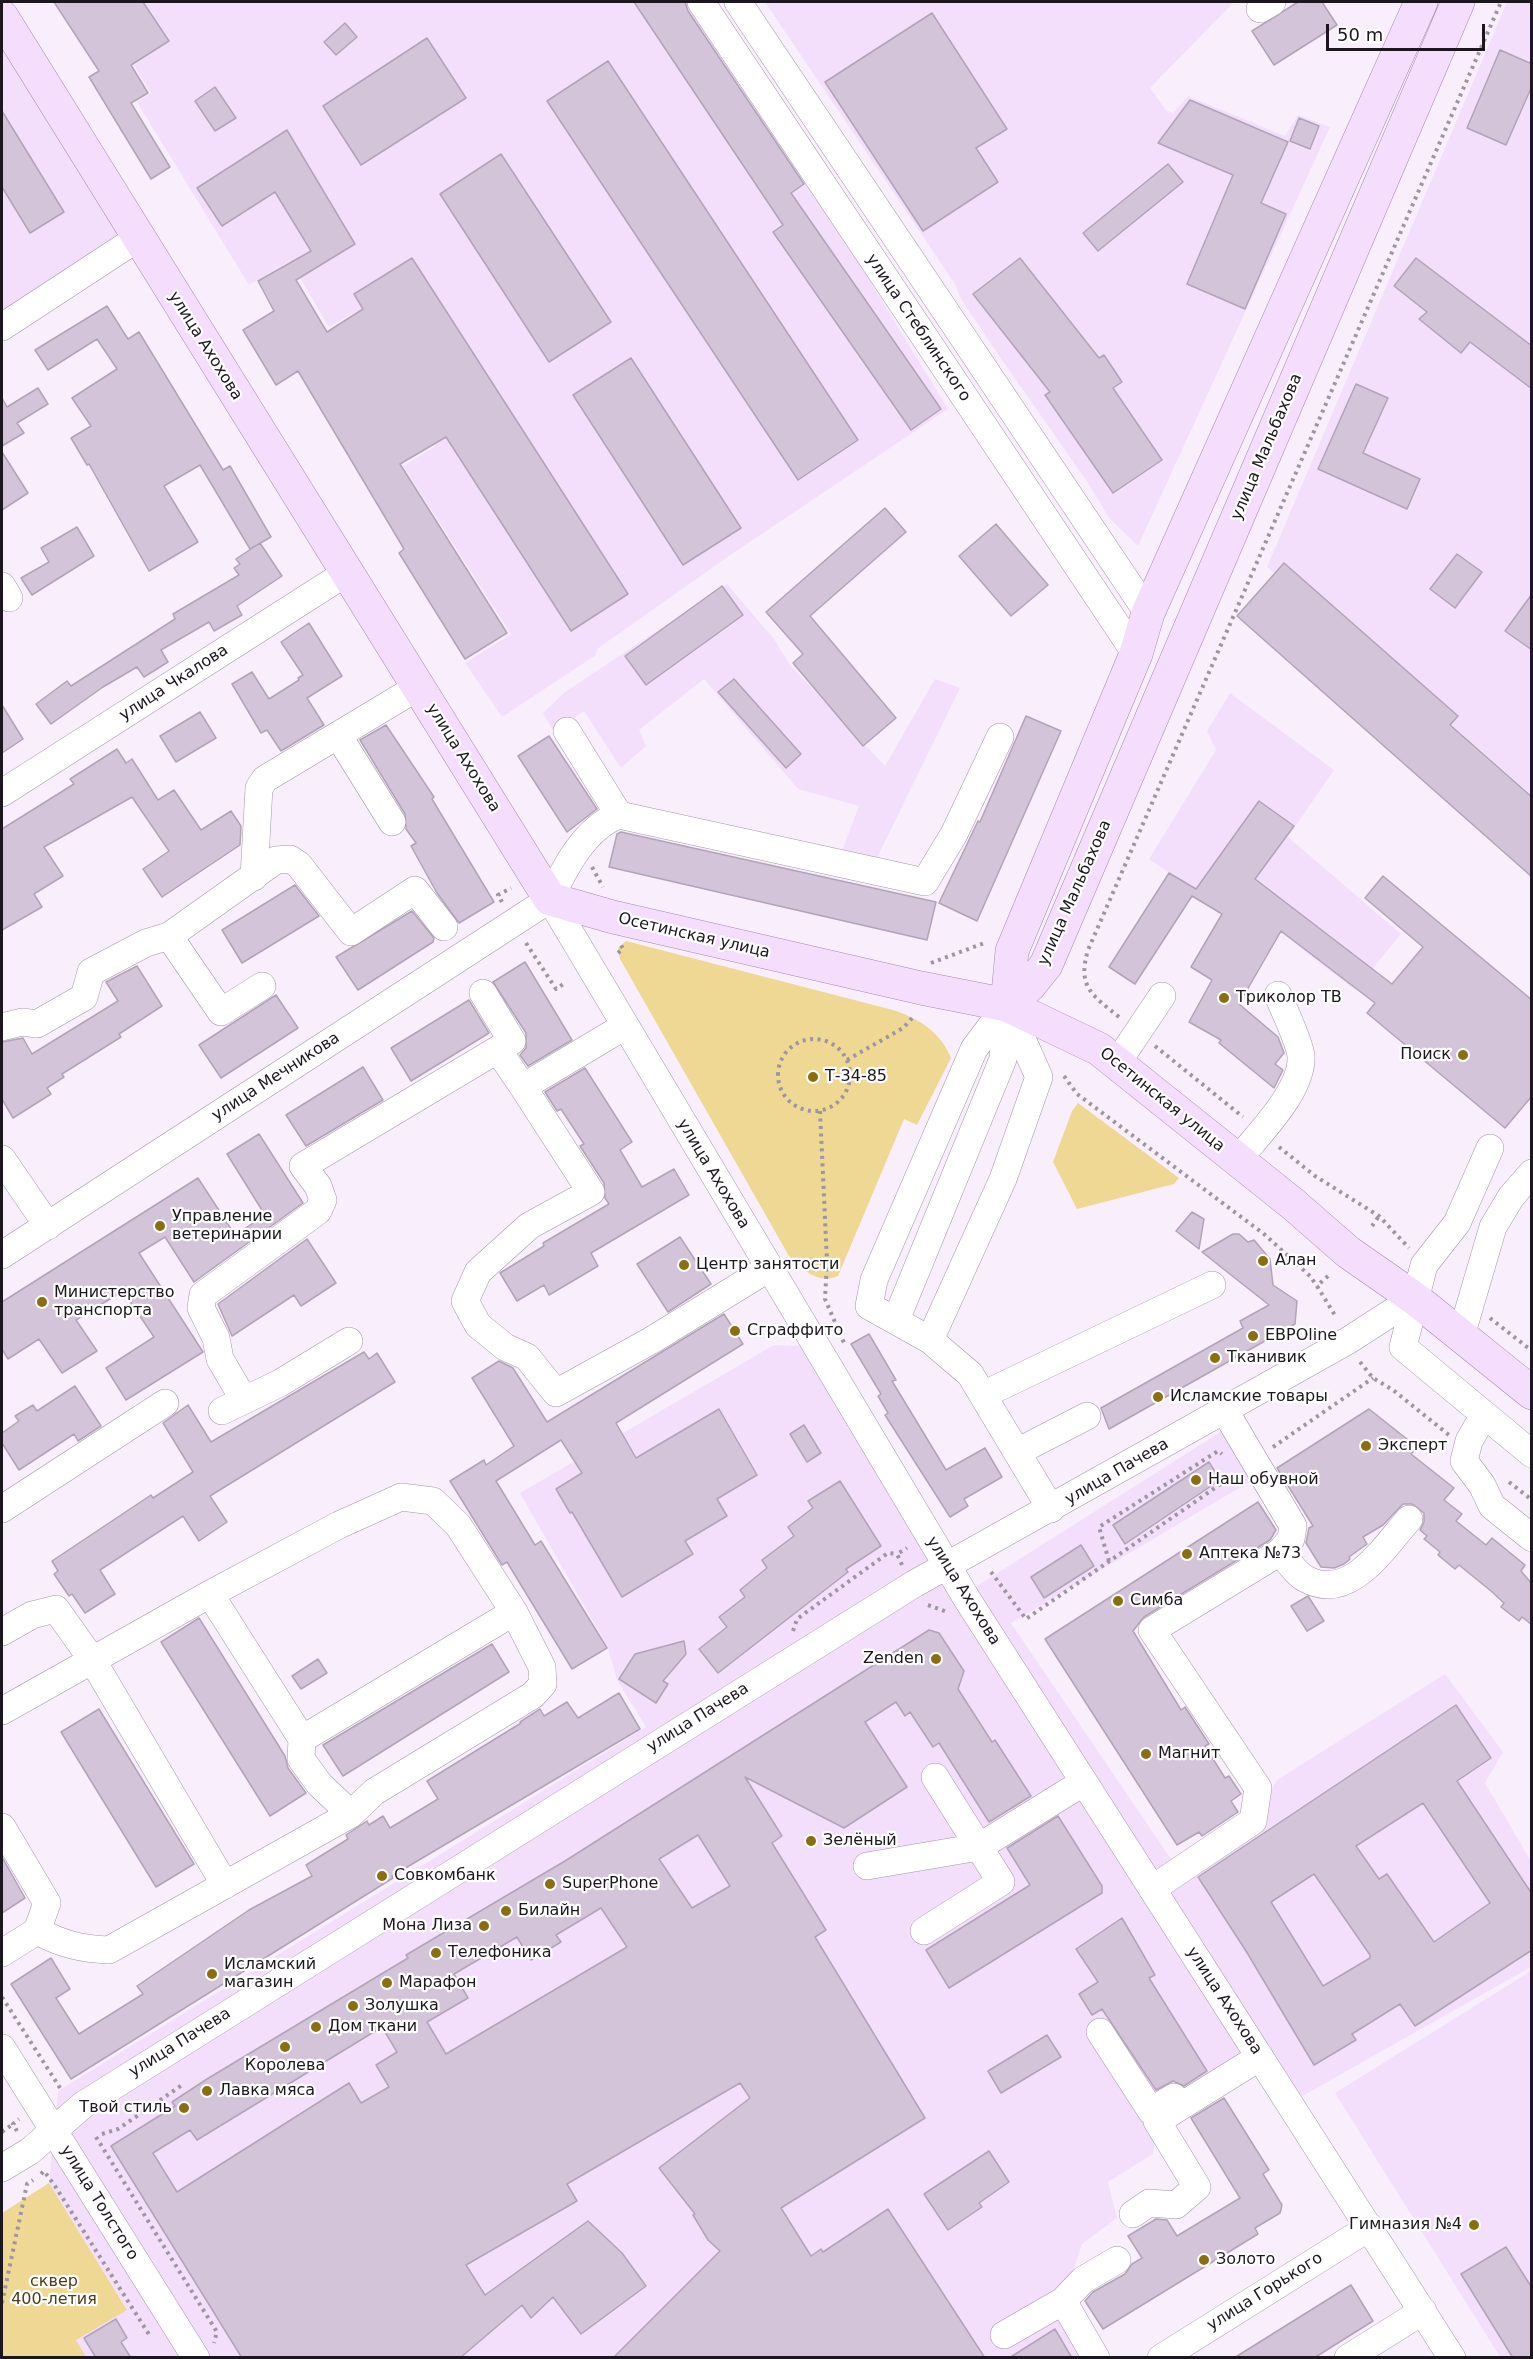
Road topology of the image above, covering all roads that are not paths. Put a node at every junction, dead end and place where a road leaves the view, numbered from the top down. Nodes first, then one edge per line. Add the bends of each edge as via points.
1 (700, 2) edge
2 (738, 2) edge
3 (1421, 2) edge
4 (1458, 2) edge
5 (2, 17) edge
6 (138, 238) junction
7 (2, 327) edge
8 (346, 573) junction
9 (1148, 613) junction
10 (1136, 654) junction
11 (418, 687) junction
12 (567, 731) dead end
13 (339, 735) junction
14 (1000, 736) dead end
15 (2, 793) edge
16 (619, 815) junction
17 (392, 822) dead end
18 (254, 877) junction
19 (550, 898) junction
20 (444, 927) dead end
21 (169, 936) junction
22 (262, 986) dead end
23 (483, 993) dead end
24 (1278, 995) dead end
25 (1162, 996) dead end
26 (1007, 1005) junction
27 (625, 1026) junction
28 (2, 1027) edge
29 (498, 1050) junction
30 (1117, 1063) junction
31 (523, 1087) junction
32 (1490, 1148) dead end
33 (2, 1159) edge
34 (1237, 1161) junction
35 (1532, 1173) edge
36 (48, 1226) junction
37 (2, 1255) edge
38 (769, 1268) junction
39 (1212, 1285) dead end
40 (1414, 1298) junction
41 (1461, 1336) junction
42 (930, 1340) junction
43 (349, 1341) dead end
44 (1532, 1394) edge
45 (983, 1395) junction
46 (165, 1403) dead end
47 (1225, 1411) junction
48 (1484, 1414) junction
49 (1087, 1416) dead end
50 (1017, 1452) junction
51 (1532, 1454) edge
52 (2, 1509) edge
53 (1052, 1509) junction
54 (1409, 1519) dead end
55 (1532, 1538) edge
56 (1280, 1552) junction
57 (947, 1567) junction
58 (210, 1594) junction
59 (514, 1611) junction
60 (2, 1632) edge
61 (93, 1661) junction
62 (2, 1711) edge
63 (302, 1739) junction
64 (935, 1777) dead end
65 (1084, 1782) junction
66 (351, 1814) junction
67 (2, 1827) edge
68 (979, 1847) junction
69 (867, 1866) dead end
70 (225, 1885) junction
71 (1152, 1889) junction
72 (37, 1931) junction
73 (924, 1931) dead end
74 (2, 1953) edge
75 (1100, 2032) dead end
76 (2, 2048) edge
77 (1257, 2051) junction
78 (53, 2131) junction
79 (2, 2168) edge
80 (1133, 2214) dead end
81 (1370, 2227) junction
82 (1116, 2260) dead end
83 (1063, 2301) junction
84 (1423, 2311) junction
85 (1004, 2335) dead end
86 (204, 2352) edge
87 (1096, 2358) edge
88 (1161, 2358) edge
89 (1348, 2358) edge
90 (1452, 2358) edge

1 - 10 street, улица Стеблинского
2 - 9 street, улица Стеблинского
3 - 9 main road, улица Мальбахова
4 - 26 main road, улица Мальбахова via 1046,965
5 - 6 main road, улица Ахохова
6 - 7 street
6 - 8 main road, улица Ахохова
8 - 11 main road, улица Ахохова
8 - 15 street, улица Чкалова
9 - 10 main road, улица Мальбахова
10 - 26 main road, улица Мальбахова via 1012,951
11 - 13 street
11 - 19 main road, улица Ахохова
12 - 16 street
13 - 17 street
13 - 18 street via 280,768 259,788
14 - 16 street via 954,834 925,882
16 - 19 street via 603,821 576,853
18 - 20 street via 276,860 290,859 351,932 414,890
18 - 21 street
19 - 26 main road, Осетинская улица via 625,920
19 - 27 street, улица Ахохова
19 - 36 street, улица Мечникова
21 - 22 street via 221,1012
21 - 28 street via 146,943 91,972 84,997 37,1023
23 - 29 street via 512,1041
24 - 34 street via 1301,1055 1297,1079
25 - 30 street
26 - 30 main road, Осетинская улица via 1099,1048
26 - 42 street via 1039,1077 1003,1179
26 - 42 street via 1003,1059 896,1320
27 - 31 street
27 - 38 street, улица Ахохова
29 - 31 street
29 - 43 street via 303,1166 323,1200 318,1211 203,1295 201,1308 216,1338 233,1406
30 - 34 main road, Осетинская улица
31 - 38 street via 591,1192 530,1226 478,1272 465,1301 478,1325 505,1347 527,1357 556,1393
32 - 40 street via 1457,1223 1424,1265
33 - 36 street
34 - 40 main road, Осетинская улица via 1348,1252
35 - 41 street via 1493,1227
36 - 37 street, улица Мечникова
38 - 57 street, улица Ахохова
39 - 45 street
40 - 41 main road, Осетинская улица
40 - 47 street, улица Пачева
40 - 48 street via 1403,1347
41 - 44 main road, Осетинская улица
42 - 45 street via 970,1374
45 - 50 street
46 - 52 street
47 - 53 street, улица Пачева
47 - 56 street via 1247,1466 1293,1526 1291,1539
48 - 51 street
48 - 55 street via 1469,1441 1464,1461 1492,1506
49 - 50 street
50 - 53 street
53 - 57 street, улица Пачева
54 - 56 street via 1364,1569 1337,1585 1322,1586 1304,1578
56 - 71 street via 1152,1630 1258,1788 1253,1821
57 - 65 street, улица Ахохова
57 - 78 street, улица Пачева via 377,1918 82,2105
58 - 59 street via 339,1525 401,1497 434,1501 458,1525
58 - 61 street
58 - 63 street
59 - 63 street
59 - 66 street via 542,1666 543,1684 534,1695 374,1792
60 - 61 street via 32,1615 56,1609
61 - 62 street
61 - 70 street
63 - 66 street via 302,1759 320,1785
64 - 68 street
65 - 68 street
65 - 71 street, улица Ахохова
66 - 70 street
67 - 72 street via 47,1903
68 - 69 street
68 - 73 street via 1001,1882
70 - 72 street via 109,1950 82,1949
71 - 77 street, улица Ахохова
72 - 74 street
75 - 77 street via 1151,2111
76 - 78 street, улица Толстого
77 - 80 street via 1157,2121 1197,2187 1176,2205 1149,2203
77 - 81 street, улица Ахохова
78 - 79 street, улица Пачева
78 - 86 street, улица Толстого
81 - 84 street, улица Ахохова
81 - 88 street, улица Горького
82 - 83 street via 1083,2280
83 - 85 street
83 - 87 street
84 - 89 street
84 - 90 street, улица Ахохова

